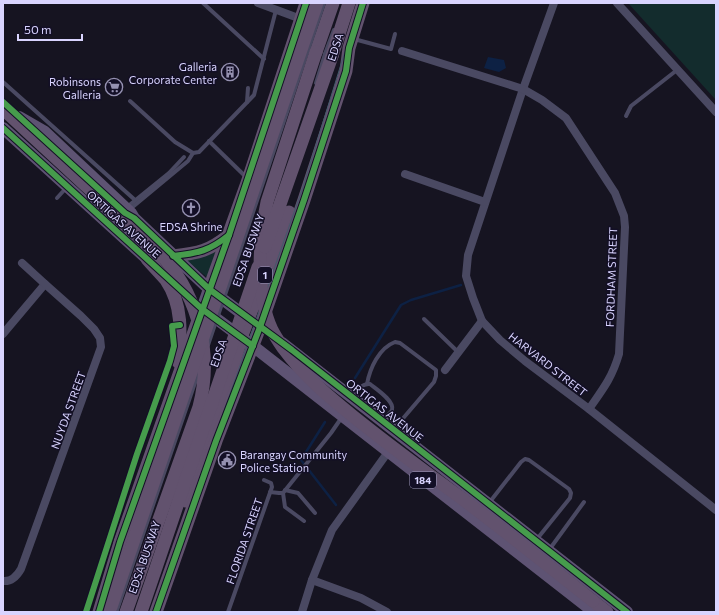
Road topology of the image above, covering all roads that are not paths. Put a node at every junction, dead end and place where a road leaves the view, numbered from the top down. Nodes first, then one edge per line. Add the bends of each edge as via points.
1 (203, 3) edge
2 (258, 3) edge
3 (306, 3) edge
4 (317, 3) edge
5 (324, 3) edge
6 (333, 3) edge
7 (349, 3) edge
8 (363, 3) edge
9 (554, 3) edge
10 (617, 3) edge
11 (276, 9) junction
12 (301, 19) junction
13 (335, 25) dead end
14 (395, 34) dead end
15 (351, 43) junction
16 (402, 51) dead end
17 (324, 54) junction
18 (264, 59) junction
19 (678, 70) junction
20 (3, 82) edge
21 (315, 85) dead end
22 (248, 88) dead end
23 (523, 89) junction
24 (130, 101) dead end
25 (3, 102) edge
26 (248, 102) junction
27 (3, 109) edge
28 (716, 112) edge
29 (626, 116) dead end
30 (20, 117) junction
31 (3, 128) edge
32 (44, 139) junction
33 (209, 141) junction
34 (193, 153) junction
35 (184, 157) dead end
36 (405, 174) dead end
37 (247, 181) junction
38 (68, 187) junction
39 (56, 198) dead end
40 (485, 202) junction
41 (274, 205) dead end
42 (130, 210) junction
43 (291, 211) junction
44 (229, 235) junction
45 (174, 256) junction
46 (256, 258) dead end
47 (147, 259) junction
48 (22, 263) dead end
49 (254, 265) dead end
50 (165, 275) junction
51 (45, 284) junction
52 (209, 289) junction
53 (272, 292) junction
54 (260, 300) joint
55 (202, 309) junction
56 (424, 319) dead end
57 (482, 321) junction
58 (253, 322) junction
59 (3, 334) edge
60 (245, 342) junction
61 (292, 350) junction
62 (458, 352) junction
63 (445, 370) dead end
64 (177, 382) junction
65 (367, 384) junction
66 (353, 397) junction
67 (589, 409) junction
68 (342, 417) junction
69 (163, 419) junction
70 (382, 420) junction
71 (213, 421) junction
72 (394, 429) junction
73 (388, 452) junction
74 (457, 479) junction
75 (264, 480) dead end
76 (270, 492) junction
77 (284, 492) junction
78 (474, 492) junction
79 (444, 496) junction
80 (487, 502) junction
81 (584, 502) dead end
82 (461, 508) junction
83 (716, 510) edge
84 (315, 513) dead end
85 (472, 517) junction
86 (304, 521) dead end
87 (536, 540) junction
88 (549, 551) junction
89 (312, 580) junction
90 (3, 581) edge
91 (159, 592) junction
92 (594, 606) edge
93 (116, 611) edge
94 (98, 612) edge
95 (136, 612) edge
96 (141, 612) edge
97 (148, 612) edge
98 (156, 612) edge
99 (228, 612) edge
100 (302, 612) edge
101 (386, 612) edge
102 (607, 612) edge
103 (627, 612) edge

1 - 18 lane
2 - 11 street
3 - 12 highway
4 - 93 highway, EDSA, bridge
5 - 93 lane, EDSA BUSWAY, bridge
6 - 17 highway
7 - 17 highway, EDSA / 1
8 - 15 highway, 1
9 - 23 street, HARVARD STREET
10 - 19 street
11 - 12 street
11 - 18 lane
12 - 37 highway
13 - 17 lane
14 - 15 lane via 391,49
15 - 43 highway, 1 via 338,68
15 - 53 highway, 1 via 346,71
16 - 23 street, FORDHAM STREET
17 - 21 lane, bridge
17 - 92 highway, bridge via 267,202 263,223 260,245 261,279 272,330 300,370 327,394
17 - 96 highway, EDSA / 1, bridge via 256,273
18 - 26 lane via 254,95
19 - 28 street
19 - 29 lane via 630,106
20 - 42 lane
22 - 26 lane
23 - 40 street, HARVARD STREET
23 - 67 street, FORDHAM STREET via 566,118 615,193 624,216 625,249 619,354 608,382
24 - 34 lane via 175,142
25 - 30 main road, ORTIGAS AVENUE
26 - 33 lane
27 - 93 highway, bridge via 165,259 190,298 201,329 204,372 199,407
30 - 32 main road, ORTIGAS AVENUE
30 - 42 main road, ORTIGAS AVENUE via 45,132
31 - 38 main road, ORTIGAS AVENUE
32 - 42 main road, ORTIGAS AVENUE
32 - 45 lane via 46,145 162,251
33 - 34 lane via 199,152
33 - 37 lane
34 - 42 lane via 188,161
35 - 42 lane
36 - 40 street
37 - 43 highway via 252,200 262,210 275,214
37 - 44 highway
38 - 39 lane
38 - 47 main road, ORTIGAS AVENUE
40 - 57 street, HARVARD STREET via 468,255 466,276
41 - 46 lane, EDSA BUSWAY, bridge
42 - 45 main road, ORTIGAS AVENUE
43 - 54 highway, 1
43 - 58 highway, 1
44 - 45 highway via 203,251
44 - 52 highway
45 - 50 main road via 179,267 171,275
45 - 52 main road, ORTIGAS AVENUE
47 - 50 main road, ORTIGAS AVENUE
47 - 64 highway via 165,279 176,300 180,325
48 - 51 street, NUYDA STREET
49 - 95 lane, EDSA BUSWAY
50 - 55 main road, ORTIGAS AVENUE
51 - 59 street
51 - 90 street, NUYDA STREET via 94,329 100,338 101,347 21,569 15,578
52 - 55 main road
52 - 58 main road, ORTIGAS AVENUE
53 - 58 highway, 1
53 - 61 highway via 275,324
54 - 58 main road, 1
55 - 60 main road, ORTIGAS AVENUE
55 - 64 highway
56 - 62 lane
57 - 62 street
57 - 67 street, HARVARD STREET via 525,361
58 - 60 highway, 1
58 - 61 main road, ORTIGAS AVENUE / 184
60 - 68 main road, ORTIGAS AVENUE / 184
60 - 71 highway, 1
60 - 91 highway, 1 via 216,442
61 - 66 main road, ORTIGAS AVENUE / 184
62 - 63 street
64 - 69 highway
65 - 66 lane
65 - 70 lane via 391,402 392,411
65 - 72 lane via 370,371 379,355 385,347 395,342 436,370 434,382
66 - 70 main road, ORTIGAS AVENUE / 184
67 - 83 street, HARVARD STREET
68 - 73 main road, ORTIGAS AVENUE / 184
68 - 77 lane
69 - 71 highway via 173,410 186,406 199,408
69 - 94 highway
70 - 72 main road, ORTIGAS AVENUE / 184
71 - 91 highway, 1
72 - 74 main road, ORTIGAS AVENUE / 184
73 - 79 main road, ORTIGAS AVENUE / 184
73 - 89 street via 342,513 332,530
74 - 78 main road, ORTIGAS AVENUE / 184
74 - 79 main road via 452,493
75 - 76 lane, FLORIDA STREET via 272,484
76 - 77 lane
76 - 99 lane, FLORIDA STREET
77 - 84 lane via 298,493
77 - 86 lane via 285,507
78 - 80 main road, ORTIGAS AVENUE / 184
78 - 82 main road via 464,496
79 - 82 main road, ORTIGAS AVENUE / 184
80 - 85 main road via 482,512
80 - 87 main road, ORTIGAS AVENUE / 184
80 - 87 lane via 525,459 569,489 570,498
81 - 88 lane
82 - 85 main road, ORTIGAS AVENUE / 184
85 - 92 main road, ORTIGAS AVENUE / 184
87 - 88 main road, ORTIGAS AVENUE / 184
88 - 103 main road, ORTIGAS AVENUE / 184
89 - 100 street
89 - 101 street via 361,598
91 - 97 highway, 1
91 - 98 highway, 1
92 - 102 highway

